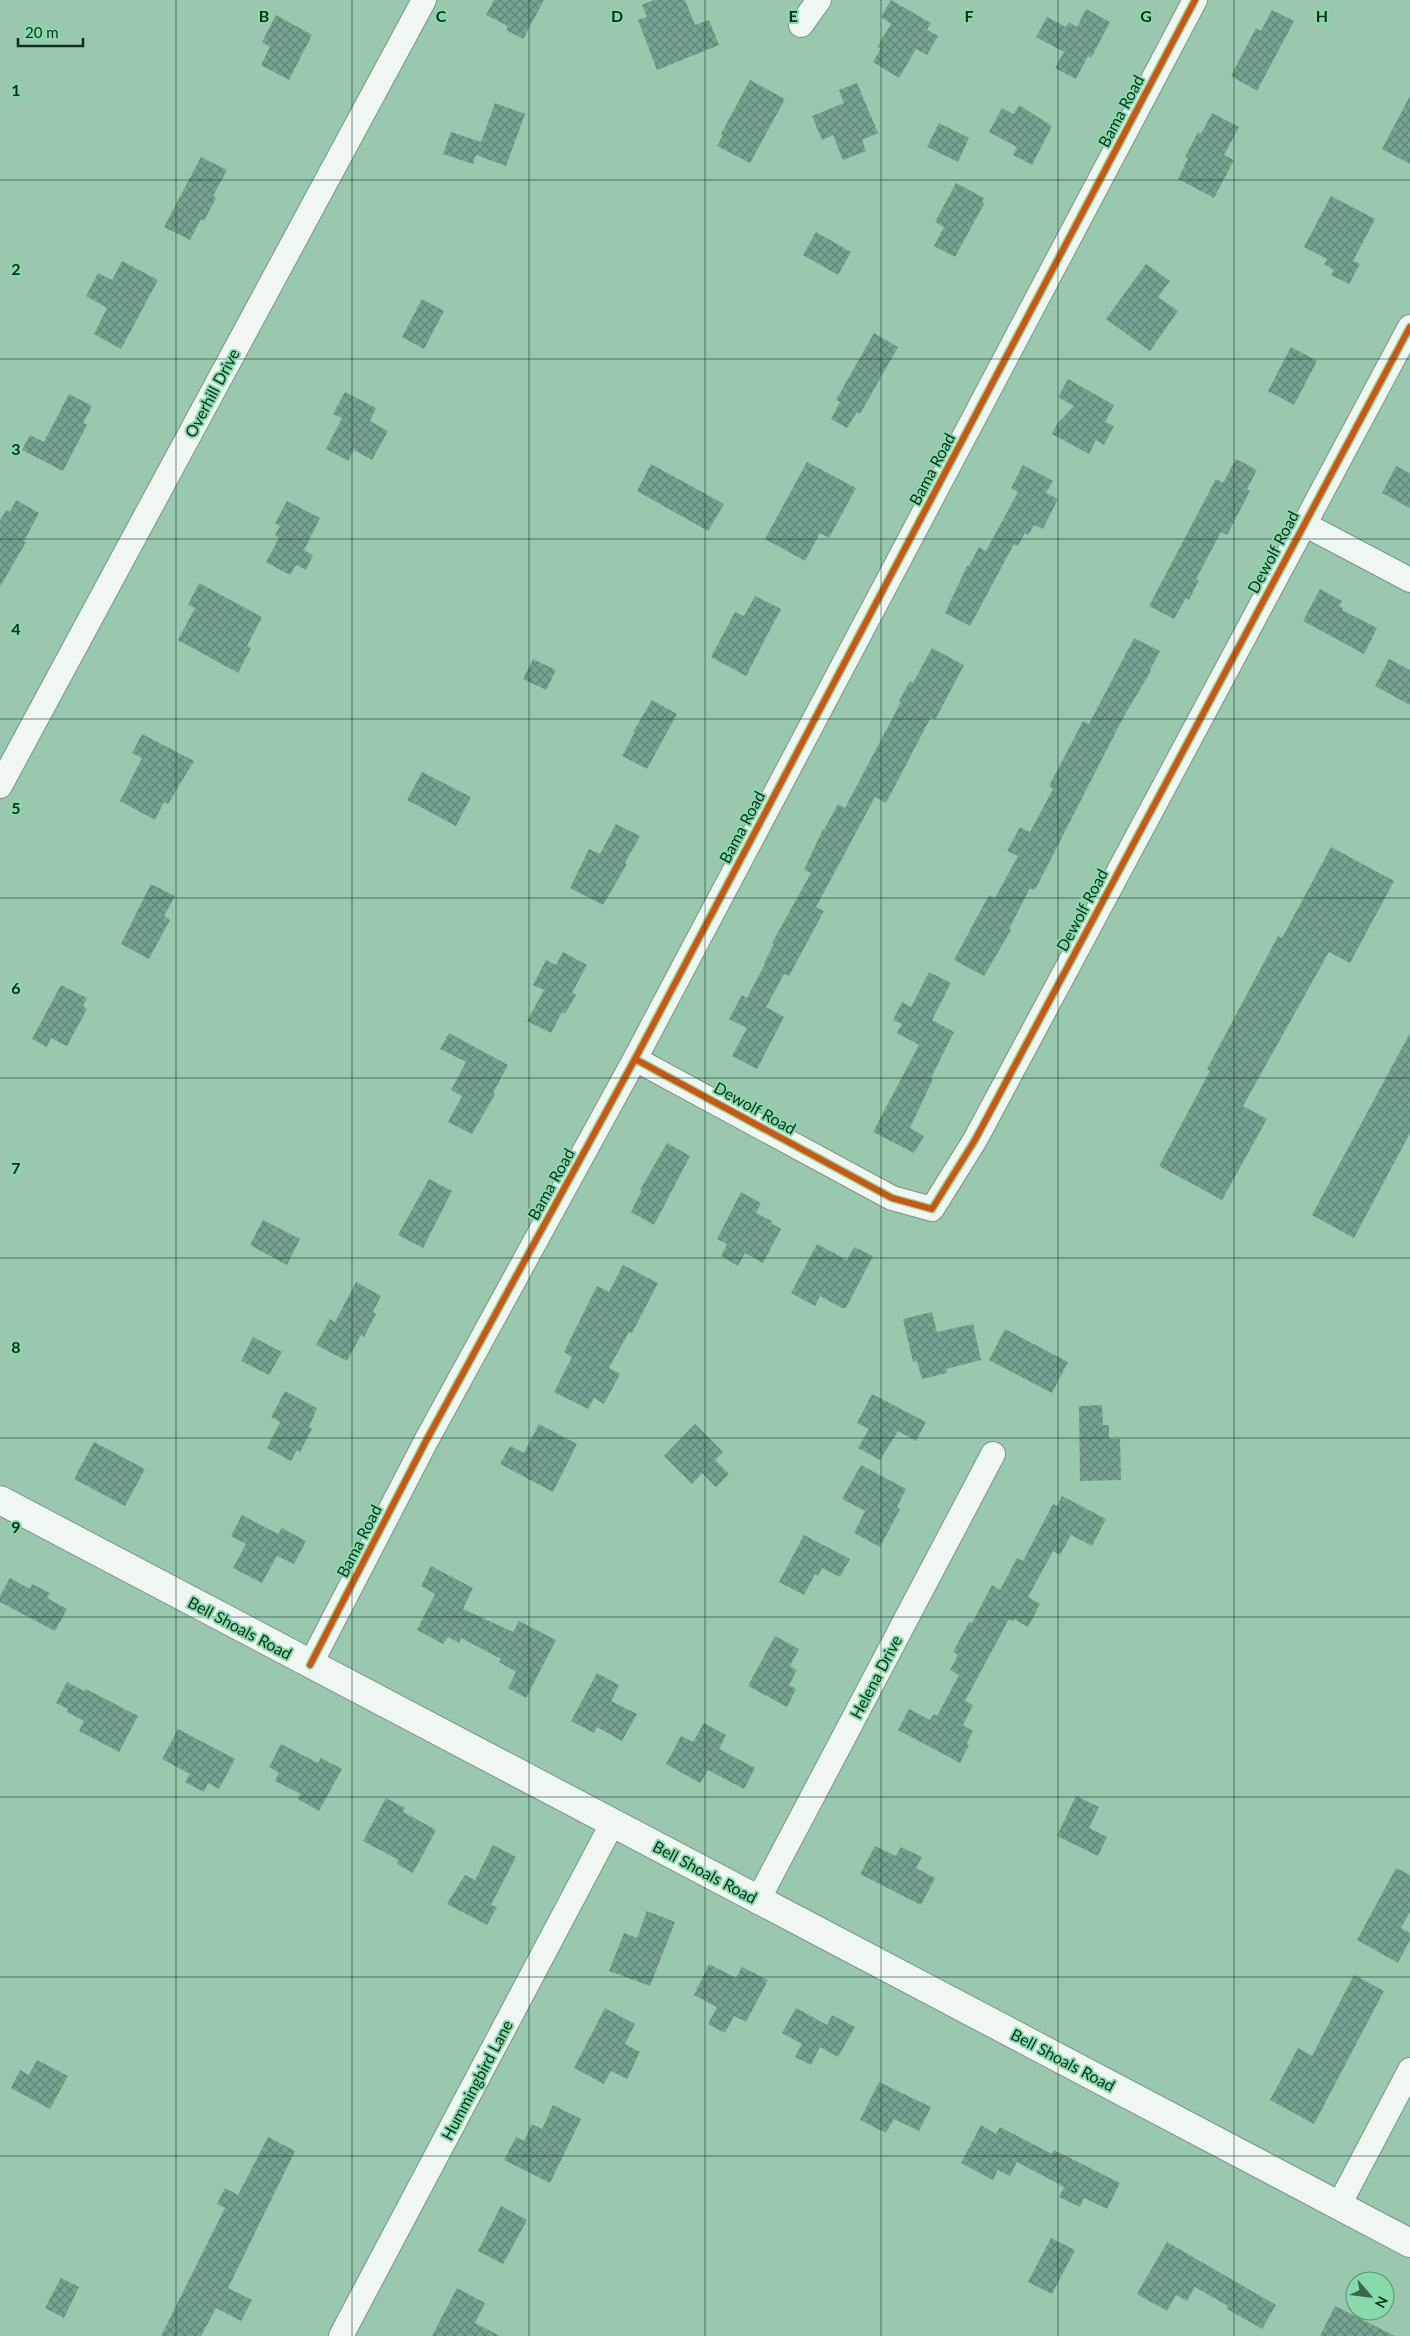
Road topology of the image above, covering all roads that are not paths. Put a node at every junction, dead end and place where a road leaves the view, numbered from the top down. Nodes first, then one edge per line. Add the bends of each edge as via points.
1 (424, 0) edge
2 (819, 0) edge
3 (1195, 0) edge
4 (801, 25) dead end
5 (1410, 327) edge
6 (1304, 524) junction
7 (1410, 580) edge
8 (0, 786) edge
9 (636, 1059) junction
10 (993, 1454) dead end
11 (0, 1500) edge
12 (310, 1665) junction
13 (612, 1824) junction
14 (758, 1900) junction
15 (1410, 2070) edge
16 (1339, 2205) junction
17 (1410, 2243) edge
18 (341, 2336) edge

1 - 8 street, Overhill Drive
2 - 4 street
3 - 9 street, Bama Road
5 - 6 street, Dewolf Road
6 - 7 street
6 - 9 street, Dewolf Road via 975,1140 932,1209 892,1198
9 - 12 street, Bama Road via 426,1441
10 - 14 street, Helena Drive
11 - 12 main road, Bell Shoals Road
12 - 13 main road, Bell Shoals Road
13 - 14 main road, Bell Shoals Road
13 - 18 street, Hummingbird Lane
14 - 16 main road, Bell Shoals Road
15 - 16 street
16 - 17 main road, Bell Shoals Road

